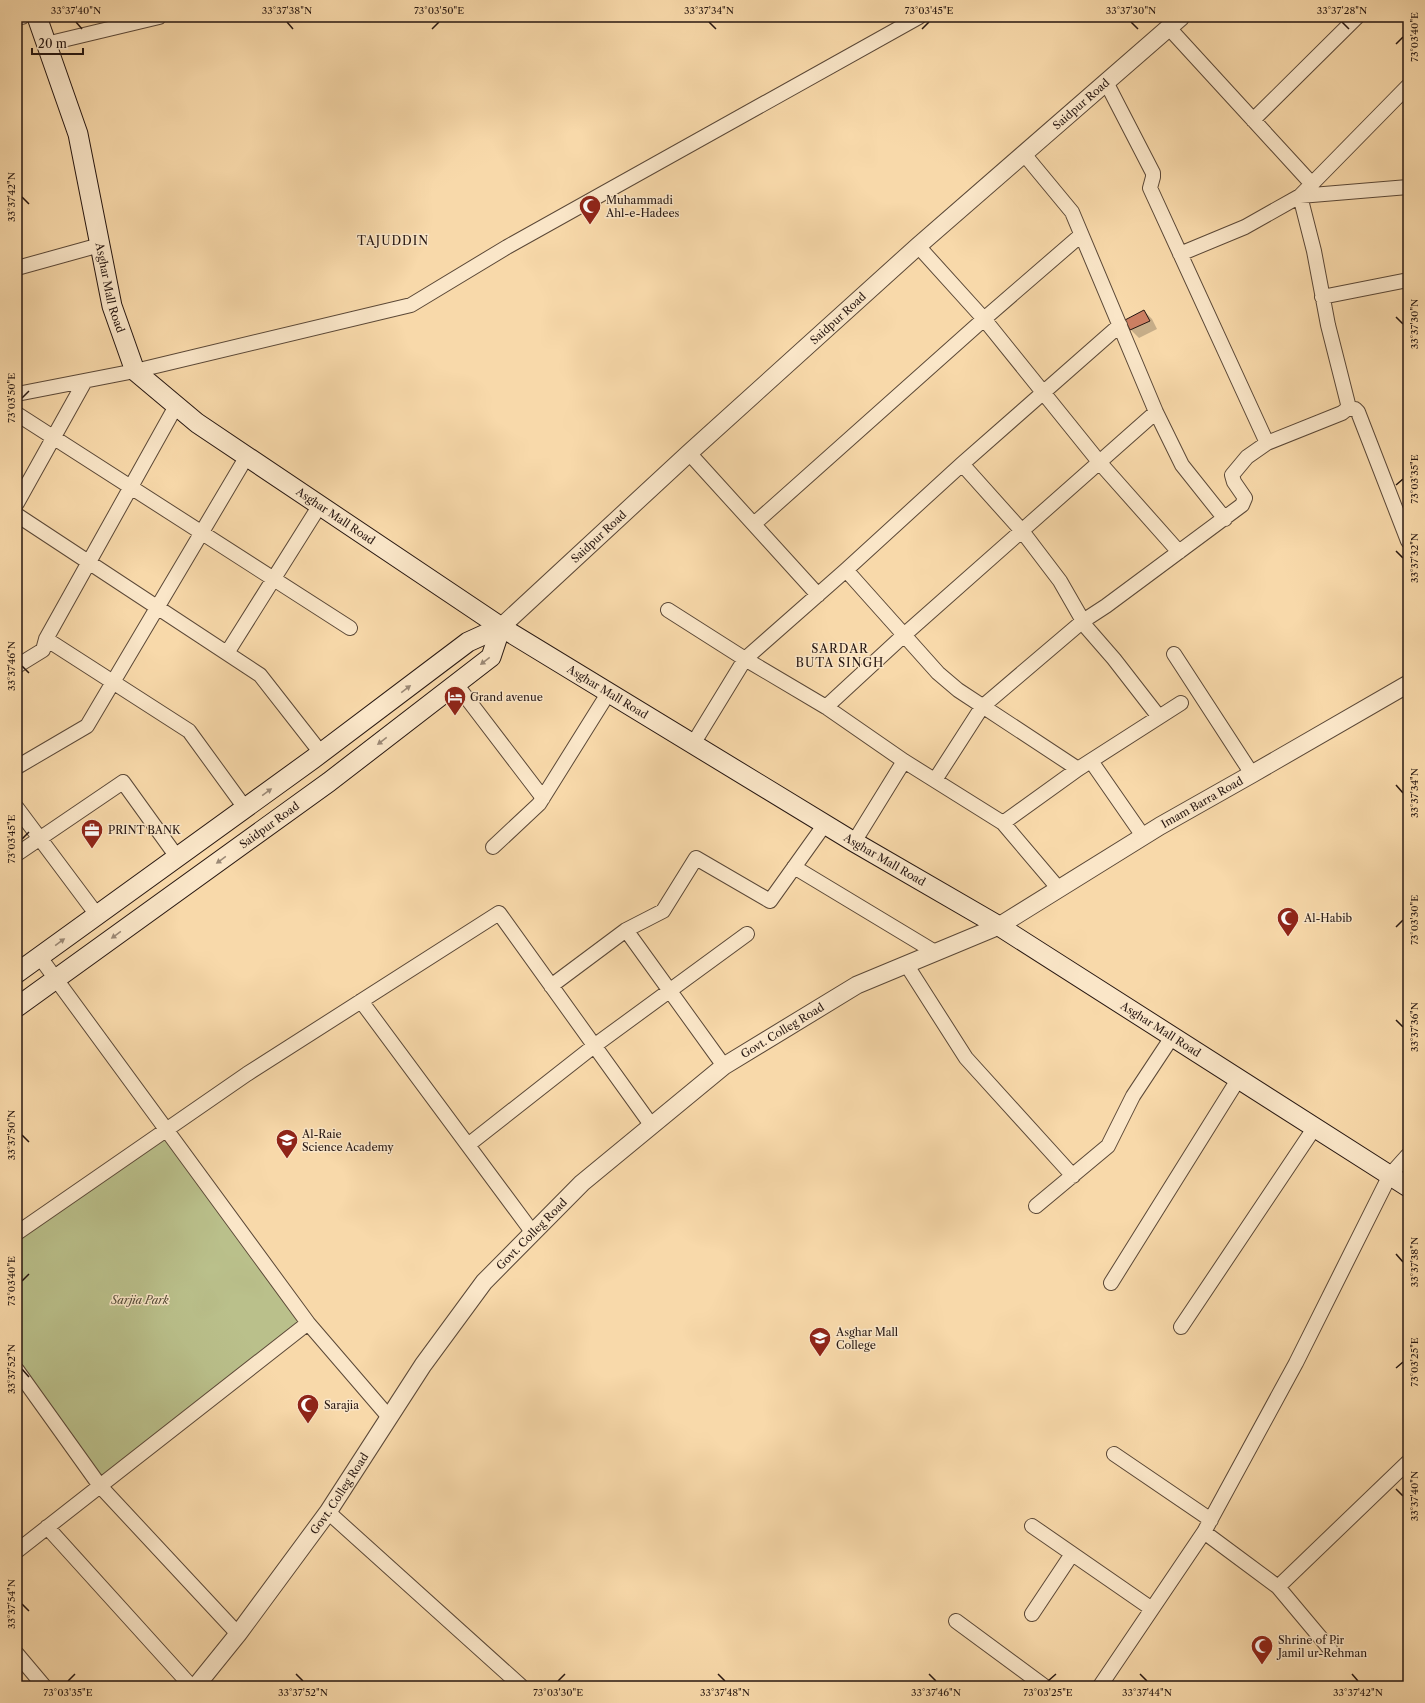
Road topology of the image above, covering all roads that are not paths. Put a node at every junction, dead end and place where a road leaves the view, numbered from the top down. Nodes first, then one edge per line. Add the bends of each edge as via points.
1 (22, 17) edge
2 (37, 17) edge
3 (159, 17) edge
4 (919, 17) edge
5 (1357, 17) edge
6 (17, 18) edge
7 (1175, 22) edge
8 (46, 44) junction
9 (1106, 82) junction
10 (1408, 86) edge
11 (1253, 120) junction
12 (1024, 154) junction
13 (1311, 183) junction
14 (1408, 187) edge
15 (1300, 196) junction
16 (1081, 235) junction
17 (100, 245) junction
18 (918, 246) junction
19 (1180, 254) junction
20 (17, 268) edge
21 (1408, 280) edge
22 (1322, 297) junction
23 (984, 318) junction
24 (1120, 325) junction
25 (135, 371) junction
26 (85, 381) junction
27 (1044, 392) junction
28 (17, 394) edge
29 (176, 406) junction
30 (1347, 409) junction
31 (1156, 412) junction
32 (17, 414) edge
33 (53, 438) junction
34 (1267, 443) junction
35 (688, 453) junction
36 (247, 456) junction
37 (1100, 463) junction
38 (962, 464) junction
39 (130, 487) junction
40 (17, 503) edge
41 (320, 505) junction
42 (17, 515) edge
43 (1225, 519) junction
44 (754, 524) junction
45 (1022, 531) junction
46 (202, 533) junction
47 (1408, 541) edge
48 (1179, 552) junction
49 (89, 562) junction
50 (846, 570) junction
51 (274, 579) junction
52 (818, 594) junction
53 (157, 608) junction
54 (668, 610) dead end
55 (1083, 621) junction
56 (501, 627) junction
57 (350, 628) dead end
58 (904, 635) junction
59 (46, 639) junction
60 (227, 653) junction
61 (1174, 654) dead end
62 (745, 659) junction
63 (17, 666) edge
64 (113, 683) junction
65 (456, 684) junction
66 (1408, 684) edge
67 (609, 692) junction
68 (1181, 703) dead end
69 (826, 707) junction
70 (982, 707) junction
71 (1159, 717) junction
72 (693, 744) junction
73 (321, 753) junction
74 (904, 761) junction
75 (1091, 761) junction
76 (17, 767) edge
77 (1078, 769) junction
78 (1252, 774) junction
79 (935, 780) junction
80 (543, 798) junction
81 (17, 808) edge
82 (245, 808) junction
83 (1003, 823) junction
84 (825, 824) junction
85 (1143, 836) junction
86 (40, 838) junction
87 (854, 842) junction
88 (493, 848) dead end
89 (17, 854) edge
90 (177, 857) junction
91 (794, 867) junction
92 (1059, 888) junction
93 (97, 915) junction
94 (998, 926) junction
95 (626, 930) junction
96 (747, 934) dead end
97 (935, 952) junction
98 (39, 956) junction
99 (906, 964) junction
100 (19, 967) edge
101 (56, 978) junction
102 (551, 986) junction
103 (670, 991) junction
104 (361, 1001) junction
105 (17, 1007) edge
106 (1172, 1036) junction
107 (594, 1046) junction
108 (724, 1066) junction
109 (1239, 1078) junction
110 (652, 1126) junction
111 (1316, 1127) junction
112 (167, 1129) junction
113 (468, 1145) junction
114 (1408, 1155) edge
115 (1390, 1175) junction
116 (1073, 1176) junction
117 (1408, 1187) edge
118 (1036, 1206) dead end
119 (533, 1233) junction
120 (17, 1234) edge
121 (1112, 1283) dead end
122 (308, 1323) junction
123 (1181, 1327) dead end
124 (17, 1370) edge
125 (388, 1416) junction
126 (1114, 1454) dead end
127 (1408, 1462) edge
128 (100, 1486) junction
129 (328, 1512) junction
130 (1211, 1520) junction
131 (1032, 1526) dead end
132 (47, 1528) junction
133 (1204, 1532) junction
134 (17, 1551) edge
135 (1072, 1554) junction
136 (1278, 1586) junction
137 (1152, 1609) junction
138 (1032, 1614) dead end
139 (956, 1621) dead end
140 (238, 1634) junction
141 (1330, 1649) dead end
142 (17, 1654) edge
143 (44, 1686) edge
144 (191, 1686) edge
145 (196, 1686) edge
146 (521, 1686) edge
147 (1044, 1686) edge
148 (1100, 1686) edge

1 - 6 street
2 - 8 main road, Asghar Mall Road
3 - 8 street
4 - 25 street via 507,247 412,305
5 - 11 street
7 - 9 street, Saidpur Road
7 - 11 street
8 - 17 main road, Asghar Mall Road via 78,134
9 - 12 street, Saidpur Road
9 - 19 street via 1153,173 1150,188
10 - 13 street
11 - 13 street
12 - 16 street via 1072,212
12 - 18 street, Saidpur Road
13 - 15 street
14 - 15 street
15 - 19 street via 1245,227
15 - 22 street
16 - 23 street
16 - 24 street
17 - 20 street
17 - 25 main road, Asghar Mall Road via 112,306
18 - 23 street
18 - 35 street, Saidpur Road
19 - 34 street
21 - 22 street
22 - 30 street via 1348,404
23 - 27 street
23 - 44 street
24 - 27 street
24 - 31 street
25 - 26 street
25 - 29 main road, Asghar Mall Road
26 - 28 street
26 - 33 street
27 - 37 street
27 - 38 street
29 - 36 main road, Asghar Mall Road
29 - 39 street
30 - 34 street
30 - 47 street via 1355,409 1358,412
31 - 37 street
31 - 43 street via 1182,465
32 - 33 street
33 - 39 street
33 - 40 street
34 - 43 street via 1247,457 1232,475 1245,498 1242,505
35 - 44 street
35 - 56 street, Saidpur Road
36 - 41 main road, Asghar Mall Road
36 - 46 street
37 - 45 street
37 - 48 street
38 - 45 street
38 - 50 street
39 - 46 street
39 - 49 street
41 - 51 street
41 - 56 main road, Asghar Mall Road
42 - 49 street
43 - 48 street
44 - 52 street
45 - 55 street via 1060,581
45 - 58 street
46 - 51 street
46 - 53 street
48 - 55 street
49 - 53 street
49 - 59 street
50 - 52 street
50 - 58 street
51 - 57 street
51 - 60 street
52 - 62 street
53 - 60 street
53 - 64 street
54 - 62 street
55 - 70 street
55 - 71 street
56 -> 65 main road, Saidpur Road via 491,657
56 - 67 main road, Asghar Mall Road
73 -> 56 main road, Saidpur Road via 468,642
58 - 69 street
58 - 70 street via 938,673
59 - 63 street via 43,650
59 - 64 street
60 - 73 street via 260,675
61 - 78 street
62 - 69 street
62 - 72 street
64 - 76 street via 87,726
64 - 82 street via 189,731
65 - 80 street
65 -> 101 main road, Saidpur Road via 328,782
66 - 78 street, Imam Barra Road
67 - 72 main road, Asghar Mall Road
67 - 80 street
68 - 71 street
69 - 74 street
70 - 77 street
70 - 79 street
71 - 75 street
72 - 84 main road, Asghar Mall Road
82 -> 73 main road, Saidpur Road
74 - 79 street
74 - 87 street
75 - 77 street
75 - 85 street
77 - 83 street
78 - 85 street, Imam Barra Road
79 - 83 street
80 - 88 street
81 - 86 street
82 - 90 main road, Saidpur Road
83 - 92 street
84 - 87 main road, Asghar Mall Road
84 - 91 street
85 - 92 street, Imam Barra Road
86 - 89 street
86 - 90 street via 123,782
86 - 93 street
87 - 94 main road, Asghar Mall Road
90 - 93 main road, Saidpur Road
91 - 95 street via 770,901 696,858 663,911
91 - 97 street
92 - 94 street, Imam Barra Road
98 -> 93 main road, Saidpur Road
94 - 97 street, Govt. Colleg Road
94 - 106 main road, Asghar Mall Road
95 - 102 street
95 - 103 street
96 - 103 street
97 - 99 street, Govt. Colleg Road
98 - 100 main road, Saidpur Road
98 - 101 street
99 - 108 street, Govt. Colleg Road via 857,985
99 - 116 street via 966,1058
101 - 105 main road, Saidpur Road
101 - 112 street
102 - 104 street via 499,913
102 - 107 street
103 - 107 street
103 - 108 street
104 - 112 street
104 - 113 street
106 - 109 main road, Asghar Mall Road
106 - 116 street via 1133,1096 1108,1146
107 - 110 street
107 - 113 street
108 - 110 street, Govt. Colleg Road
109 - 111 main road, Asghar Mall Road
109 - 121 street
110 - 119 street, Govt. Colleg Road via 582,1183
111 - 115 main road, Asghar Mall Road
111 - 123 street
112 - 120 street
112 - 122 street
113 - 119 street
114 - 115 street
115 - 117 main road, Asghar Mall Road
115 - 130 street via 1296,1363
116 - 118 street
119 - 125 street, Govt. Colleg Road via 484,1282 422,1365
122 - 125 street
122 - 128 street
124 - 128 street
125 - 129 street, Govt. Colleg Road
126 - 130 street
127 - 136 street
128 - 132 street
128 - 140 street
129 - 140 street, Govt. Colleg Road
129 - 146 street
130 - 133 street
131 - 135 street
132 - 134 street
132 - 144 street
133 - 136 street
133 - 137 street
135 - 137 street
135 - 138 street
136 - 141 street
137 - 148 street
139 - 147 street
140 - 145 street, Govt. Colleg Road
142 - 143 street

